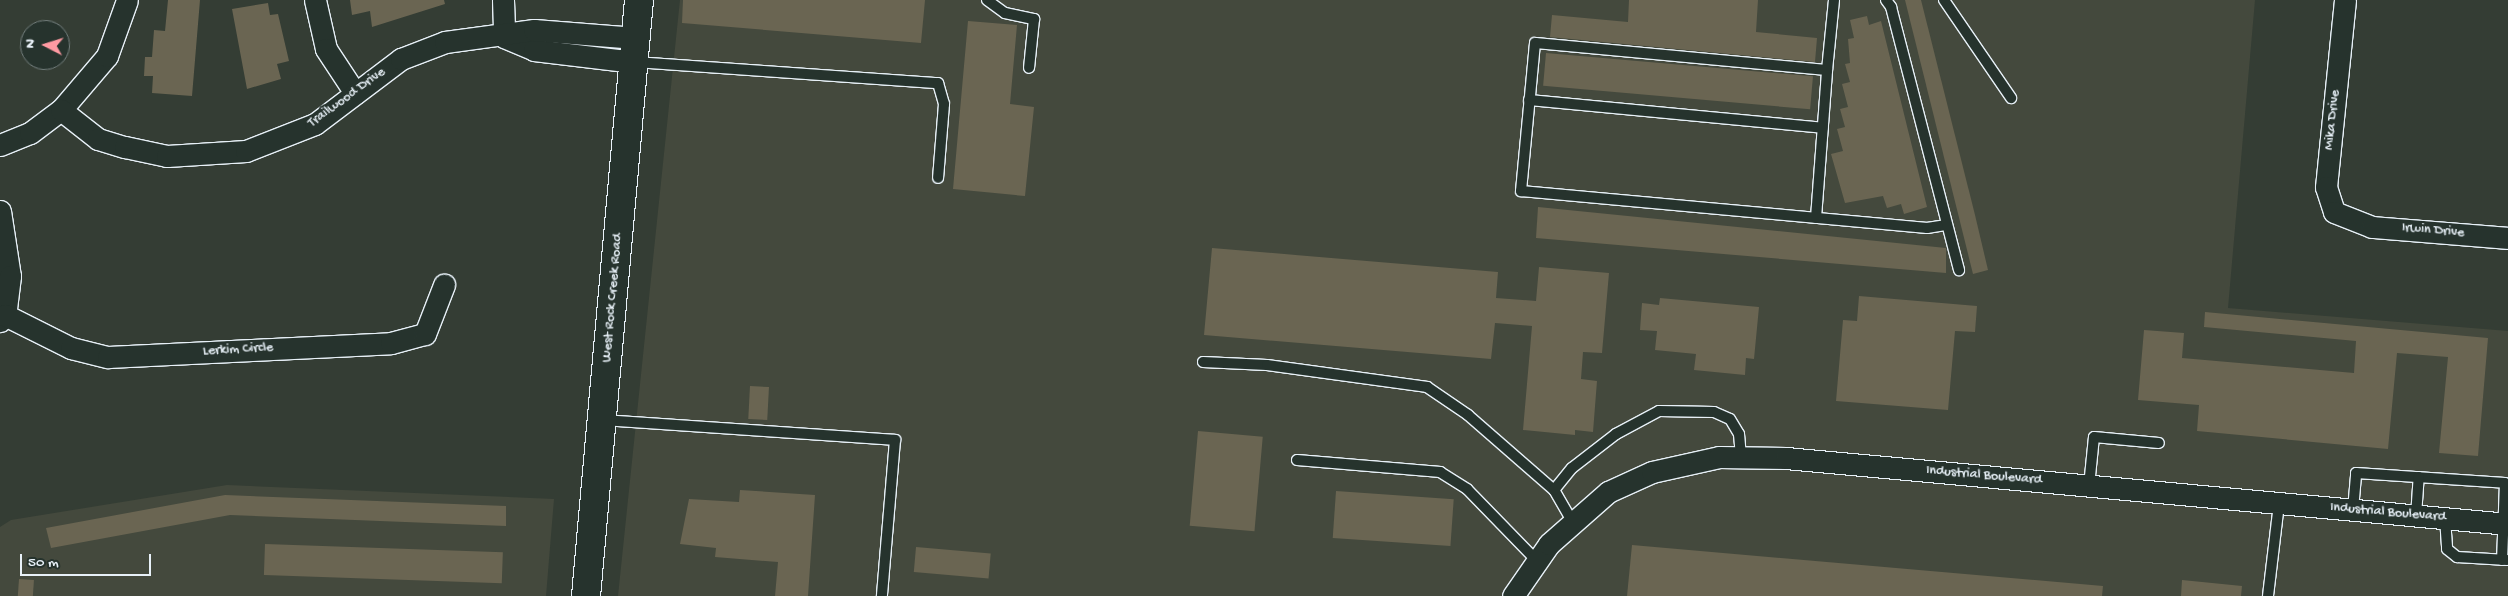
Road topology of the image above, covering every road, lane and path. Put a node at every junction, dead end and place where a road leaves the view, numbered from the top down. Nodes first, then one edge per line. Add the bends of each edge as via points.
1 (315, 0) edge
2 (503, 0) edge
3 (639, 0) edge
4 (987, 0) edge
5 (1834, 0) edge
6 (1886, 0) edge
7 (1944, 0) edge
8 (2345, 0) edge
9 (123, 1) edge
10 (504, 37) junction
11 (635, 50) junction
12 (1029, 68) dead end
13 (1827, 70) junction
14 (355, 94) junction
15 (2011, 98) dead end
16 (1529, 100) junction
17 (61, 110) junction
18 (1822, 128) junction
19 (0, 146) edge
20 (938, 178) dead end
21 (0, 211) edge
22 (1816, 218) junction
23 (1947, 224) junction
24 (2358, 224) joint
25 (2507, 232) edge
26 (1959, 270) dead end
27 (444, 285) dead end
28 (3, 318) edge
29 (1203, 362) dead end
30 (602, 420) junction
31 (2160, 443) dead end
32 (1741, 456) junction
33 (1297, 460) dead end
34 (2419, 477) junction
35 (2089, 486) junction
36 (1554, 490) junction
37 (2279, 504) junction
38 (2353, 510) junction
39 (2416, 516) junction
40 (2445, 518) junction
41 (1572, 520) junction
42 (2505, 523) edge
43 (1535, 559) junction
44 (2505, 560) edge
45 (586, 596) edge
46 (882, 596) edge
47 (1513, 596) edge
48 (2268, 596) edge

1 - 14 street via 326,49
2 - 10 street
3 - 11 main road, West Rock Creek Road
4 - 12 lane via 1005,13 1034,19
5 - 13 lane
6 - 23 lane via 1891,7
7 - 15 lane
8 - 24 street, Mika Drive via 2326,187 2334,212
9 - 17 street via 98,71
10 - 11 street, Trailwood Drive via 534,30
10 - 14 street, Trailwood Drive via 464,38 428,47 401,58
11 - 20 lane via 938,83 944,104
11 - 30 main road, West Rock Creek Road
13 - 16 lane via 1535,43
13 - 18 lane
14 - 17 street, Trailwood Drive via 314,124 269,145 200,156 167,156 98,139
16 - 18 lane
16 - 22 lane via 1521,191
17 - 19 street via 30,133
18 - 22 lane
21 - 28 street via 10,276
22 - 23 lane via 1927,228
23 - 26 lane
24 - 25 street, Irwin Drive
27 - 28 street, Lerkim Circle via 425,334 391,343 108,357 71,348
29 - 36 lane via 1267,365 1427,387 1468,415
30 - 45 main road, West Rock Creek Road
30 - 46 lane via 895,440
31 - 35 lane via 2094,437
32 - 35 street, Industrial Boulevard
32 - 36 lane via 1739,434 1730,419 1714,412 1660,411 1616,434 1572,468
32 - 41 street, Industrial Boulevard via 1699,459 1652,472 1608,492
33 - 43 lane via 1440,472 1467,490
34 - 38 lane via 2356,473
34 - 39 lane
34 - 42 lane via 2505,483
35 - 37 street, Industrial Boulevard
36 - 41 lane
37 - 38 street, Industrial Boulevard
37 - 48 lane
38 - 39 street, Industrial Boulevard
39 - 40 street, Industrial Boulevard
40 - 42 street, Industrial Boulevard
40 - 44 lane via 2447,550 2457,557
41 - 43 street, Industrial Boulevard
42 - 44 lane
43 - 47 street, Industrial Boulevard

